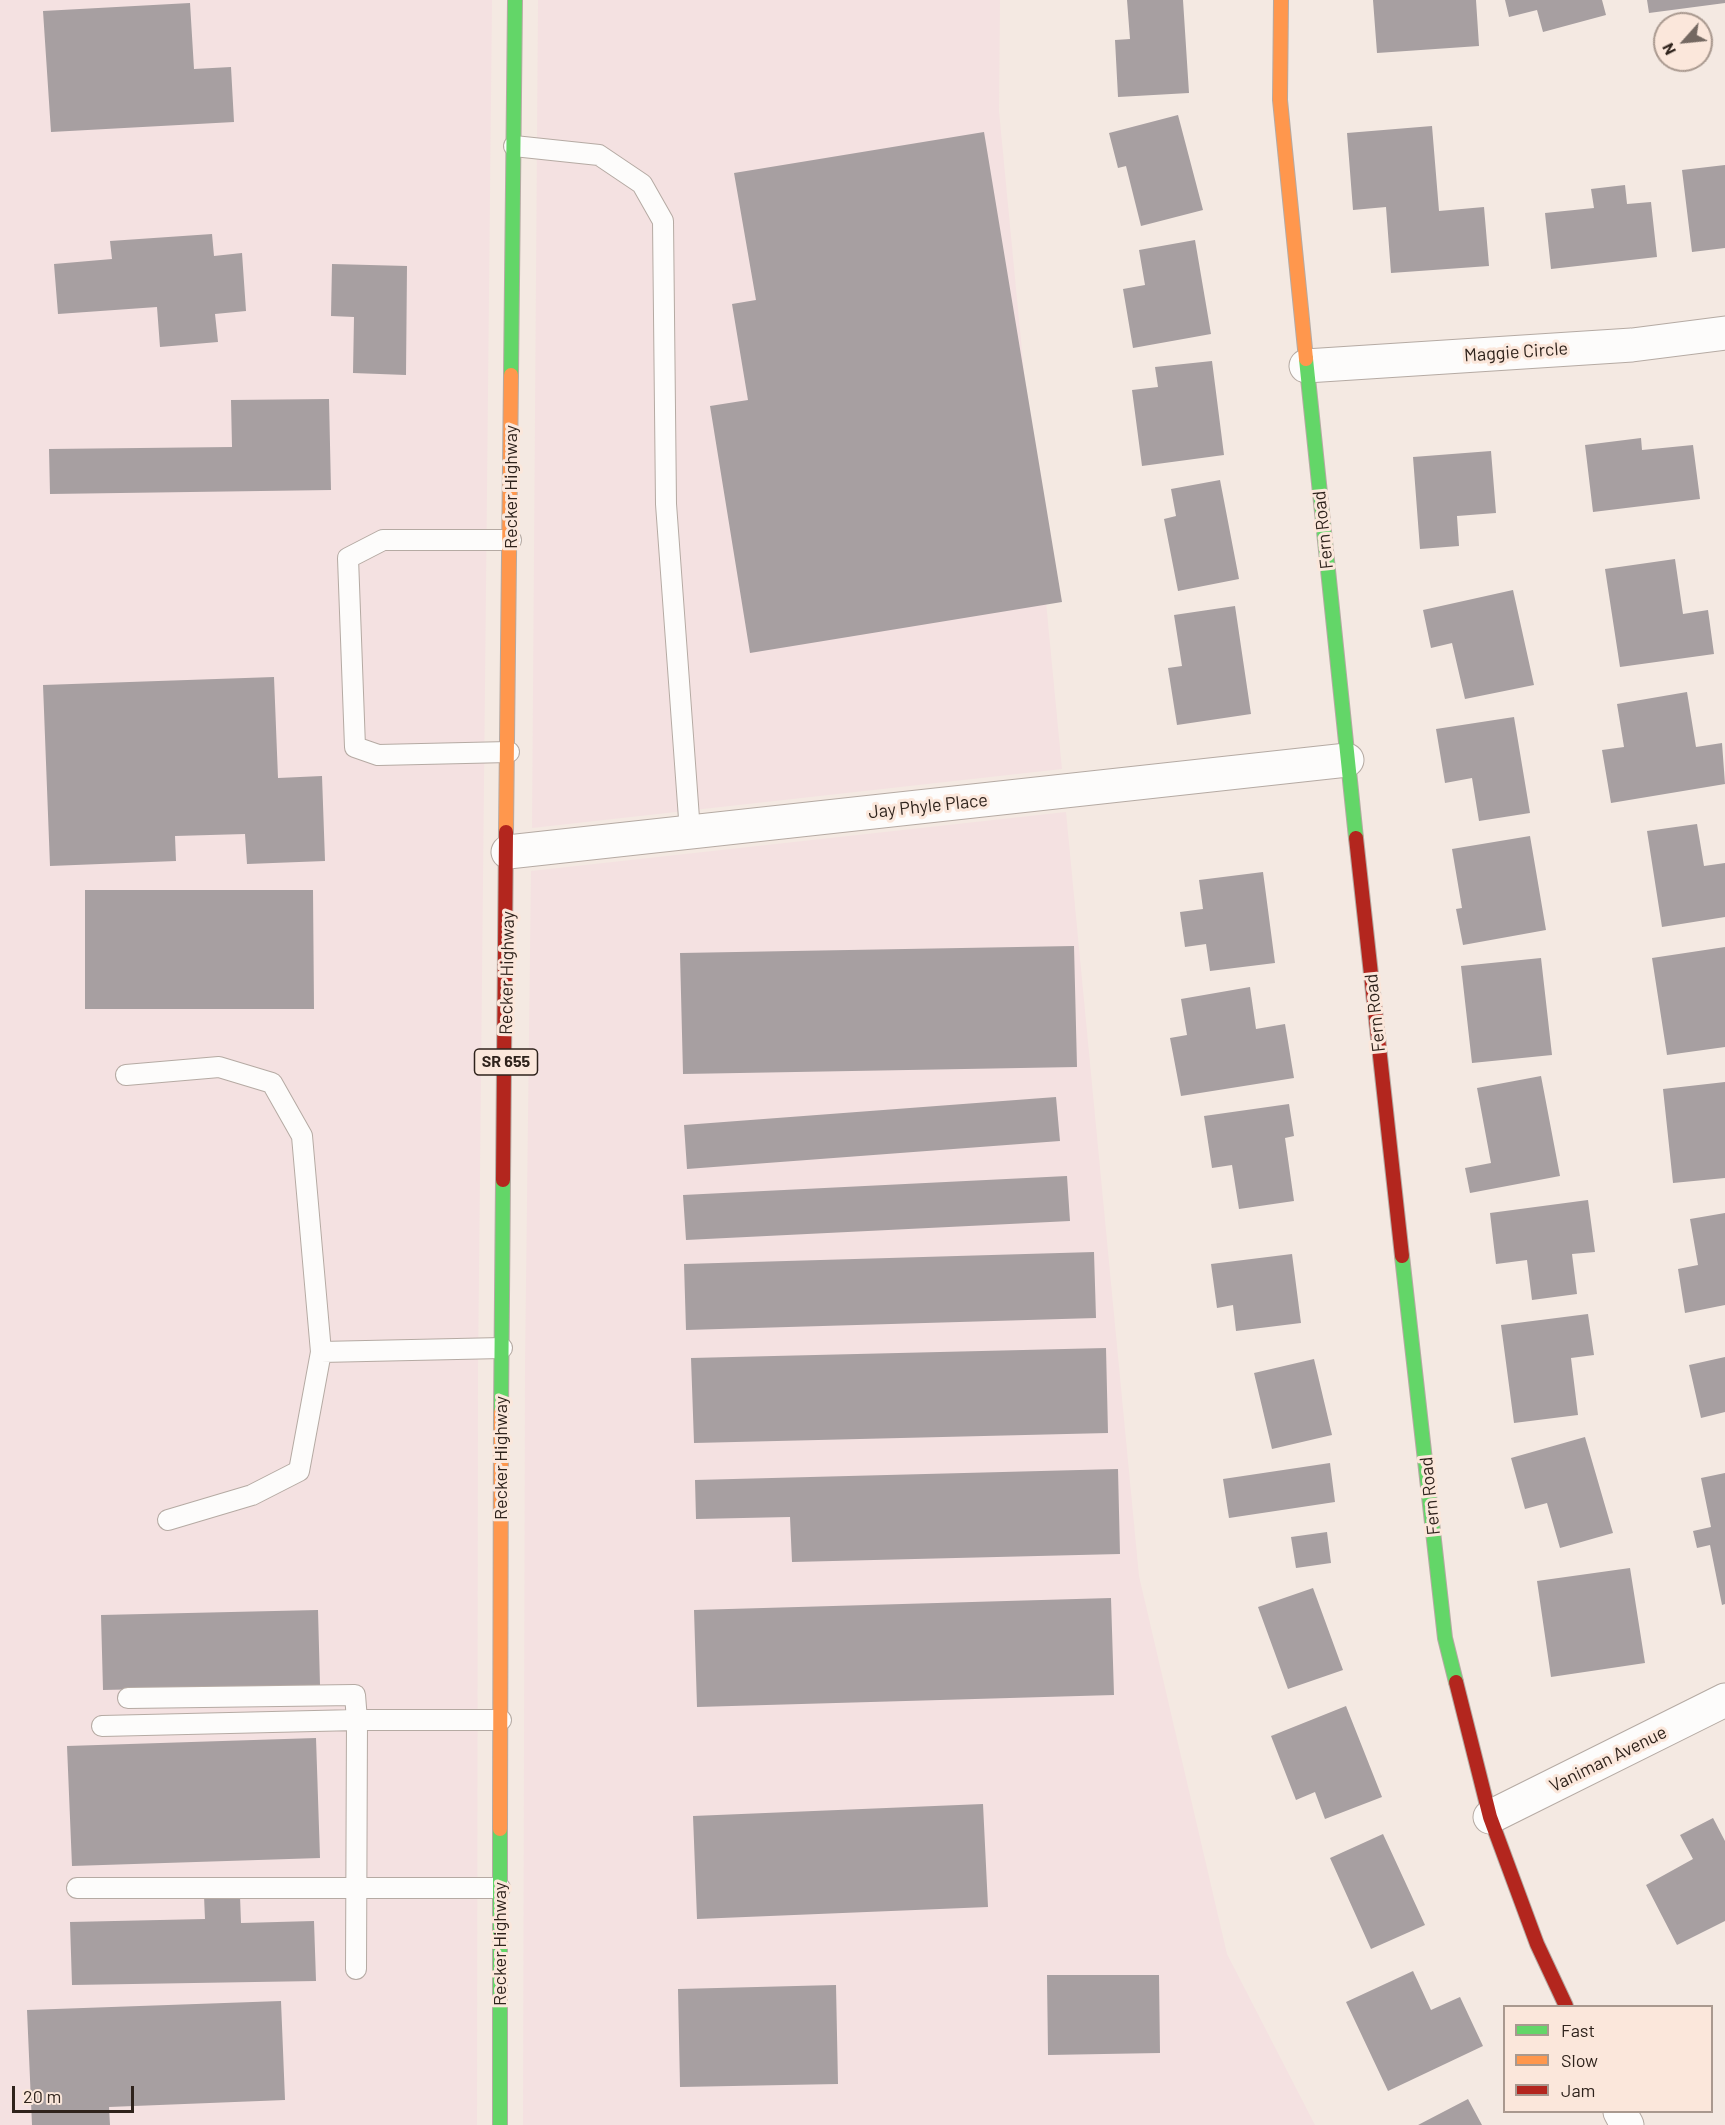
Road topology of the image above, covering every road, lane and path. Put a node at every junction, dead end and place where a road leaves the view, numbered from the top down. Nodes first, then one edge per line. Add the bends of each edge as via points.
1 (515, 0) edge
2 (1281, 0) edge
3 (514, 146) junction
4 (1725, 333) edge
5 (1306, 366) junction
6 (511, 540) junction
7 (509, 752) junction
8 (1347, 760) junction
9 (690, 832) junction
10 (508, 852) junction
11 (126, 1074) dead end
12 (502, 1348) junction
13 (321, 1352) junction
14 (168, 1520) dead end
15 (128, 1698) dead end
16 (1725, 1700) edge
17 (357, 1720) junction
18 (501, 1720) junction
19 (102, 1726) dead end
20 (1490, 1817) junction
21 (77, 1888) dead end
22 (500, 1888) junction
23 (355, 1889) junction
24 (356, 1969) dead end
25 (1565, 2005) edge
26 (500, 2125) edge

1 - 3 main road, Recker Highway / SR 655
2 - 5 main road, Fern Road via 1280,100
3 - 6 main road, Recker Highway / SR 655
3 - 9 lane via 598,155 642,184 663,221 666,504
4 - 5 street, Maggie Circle via 1632,345
5 - 8 main road, Fern Road
6 - 7 main road, Recker Highway / SR 655
6 - 7 lane via 383,540 348,558 355,747 378,755
7 - 10 main road, Recker Highway / SR 655
8 - 9 street, Jay Phyle Place
8 - 20 main road, Fern Road via 1446,1638
9 - 10 street, Jay Phyle Place
10 - 12 main road, Recker Highway / SR 655
11 - 13 lane via 219,1066 272,1083 302,1136
12 - 13 lane
12 - 18 main road, Recker Highway / SR 655
13 - 14 lane via 299,1471 252,1495
15 - 17 lane via 356,1695
16 - 20 street, Vaniman Avenue
17 - 18 lane
17 - 19 lane
17 - 23 lane
18 - 22 main road, Recker Highway / SR 655
20 - 25 main road, Fern Road via 1537,1944
21 - 23 lane
22 - 23 lane
22 - 26 main road, Recker Highway / SR 655
23 - 24 lane

